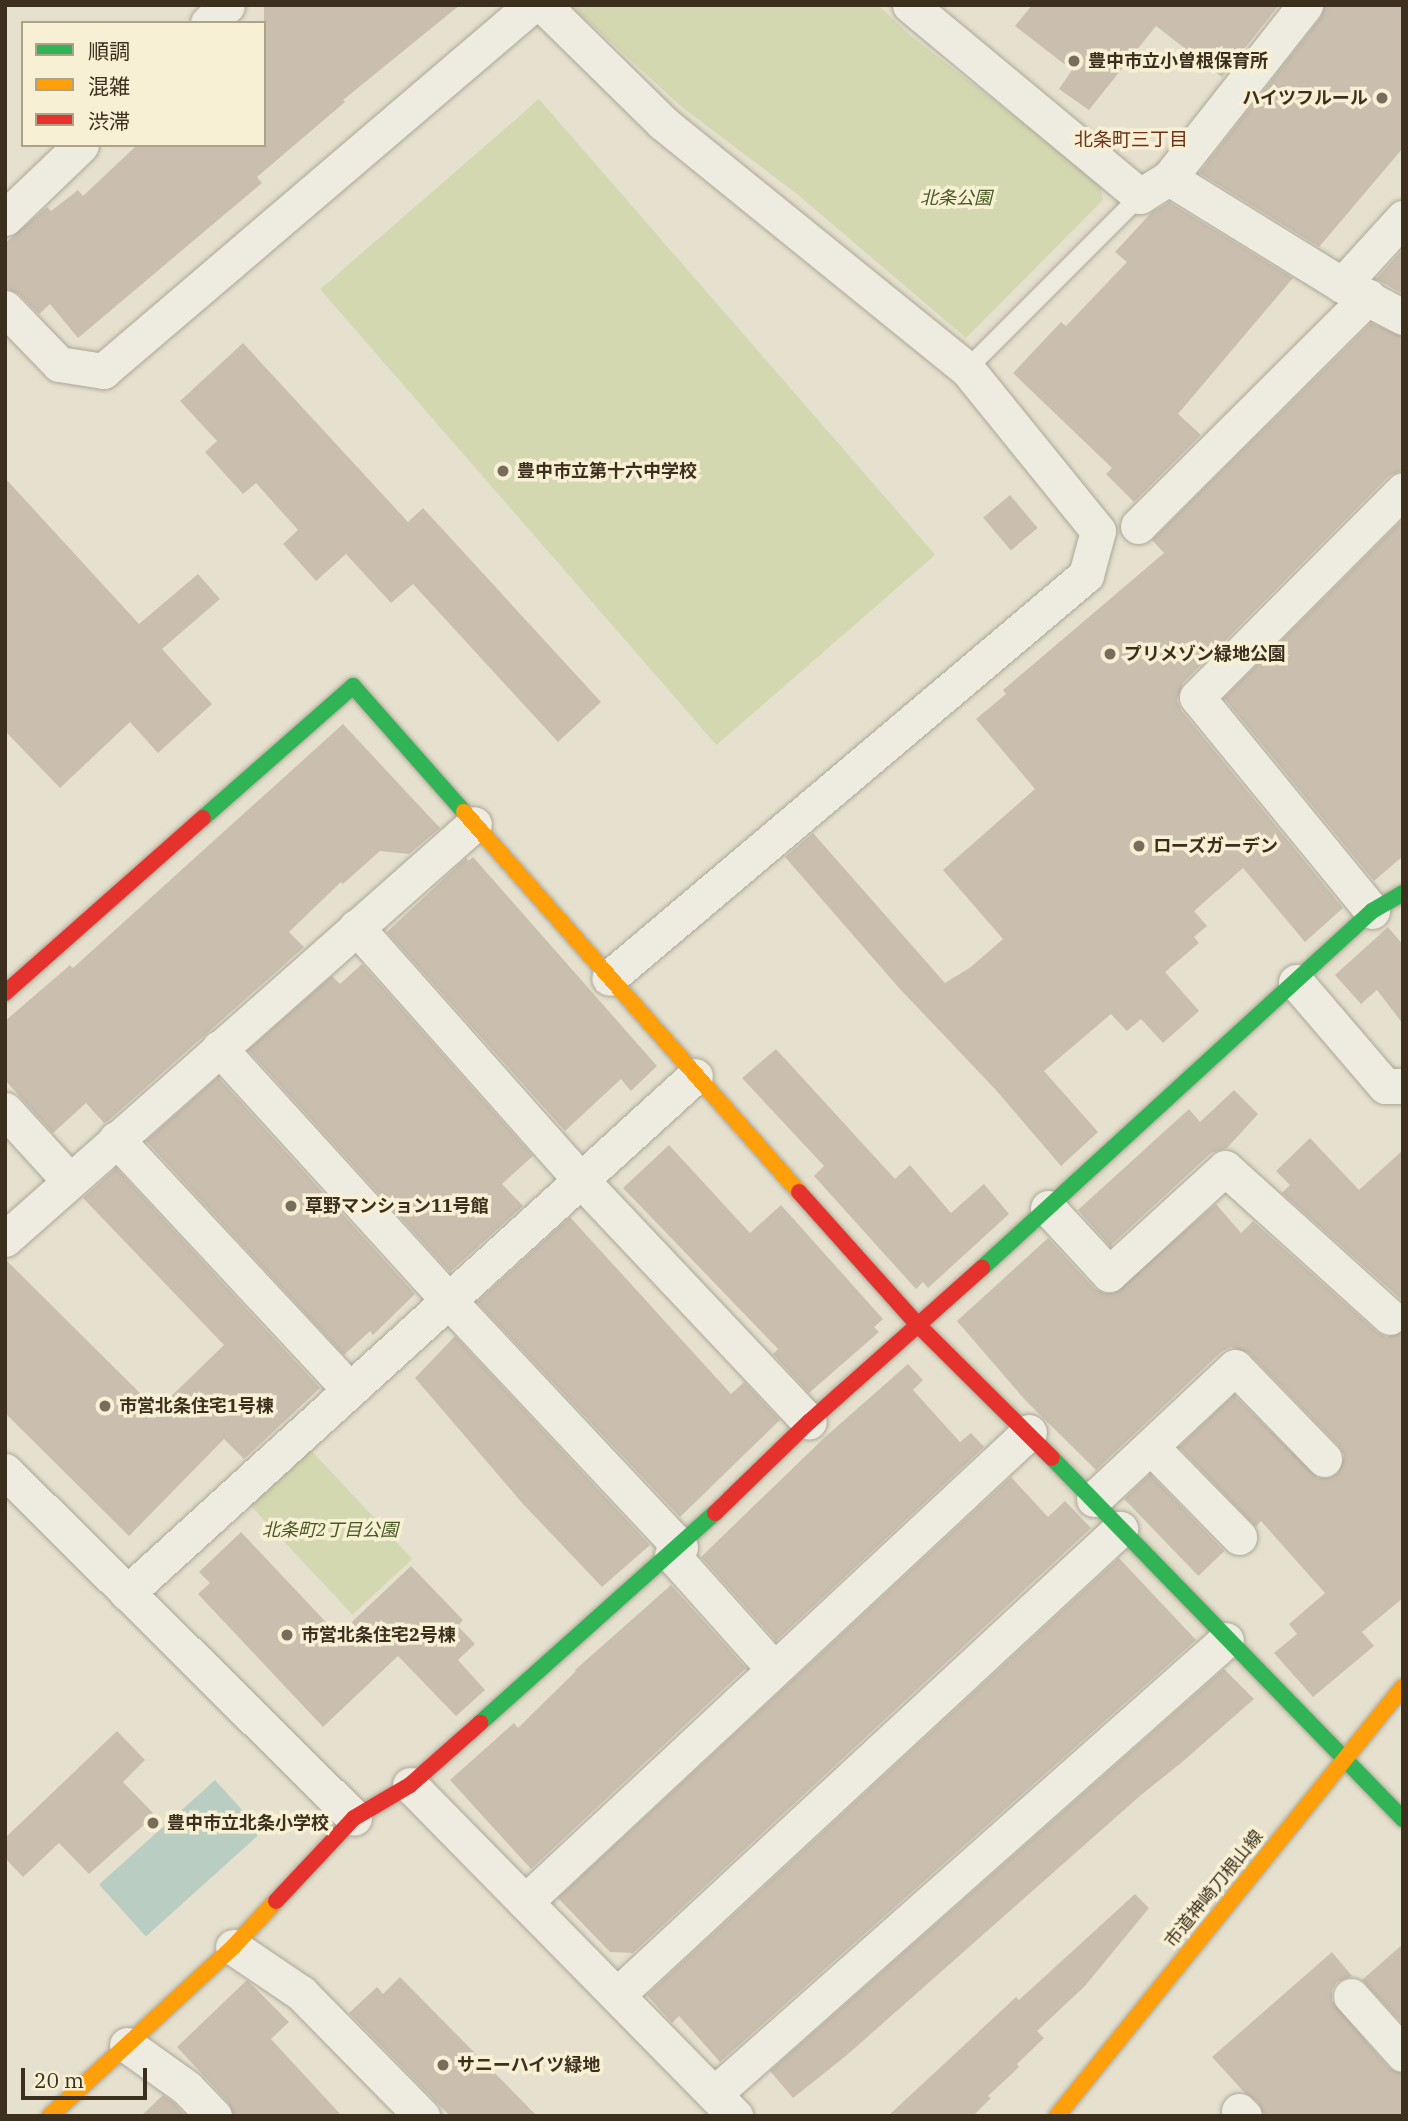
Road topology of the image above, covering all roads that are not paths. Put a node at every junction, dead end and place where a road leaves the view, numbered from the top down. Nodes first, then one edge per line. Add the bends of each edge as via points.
1 (227, 5) edge
2 (532, 5) edge
3 (543, 5) edge
4 (910, 5) edge
5 (1305, 5) edge
6 (210, 21) edge
7 (79, 147) edge
8 (1154, 187) junction
9 (5, 218) edge
10 (1403, 218) edge
11 (1355, 291) junction
12 (5, 308) edge
13 (1403, 317) edge
14 (967, 369) junction
15 (1403, 490) edge
16 (1138, 526) dead end
17 (474, 824) junction
18 (1403, 893) edge
19 (1372, 911) junction
20 (356, 927) junction
21 (609, 978) junction
22 (1296, 982) junction
23 (5, 993) edge
24 (219, 1048) junction
25 (695, 1076) junction
26 (1403, 1086) edge
27 (5, 1110) edge
28 (116, 1139) junction
29 (69, 1180) junction
30 (581, 1180) junction
31 (1048, 1208) junction
32 (5, 1239) edge
33 (448, 1300) junction
34 (1390, 1318) dead end
35 (919, 1326) junction
36 (350, 1390) junction
37 (809, 1422) junction
38 (1029, 1432) junction
39 (1151, 1447) junction
40 (1324, 1459) dead end
41 (5, 1471) edge
42 (1094, 1499) junction
43 (1120, 1529) junction
44 (1239, 1537) dead end
45 (676, 1551) junction
46 (127, 1593) junction
47 (1226, 1640) junction
48 (773, 1668) junction
49 (1403, 1687) edge
50 (1344, 1758) junction
51 (410, 1785) junction
52 (354, 1818) junction
53 (1403, 1819) edge
54 (525, 1902) junction
55 (233, 1947) junction
56 (617, 1995) junction
57 (1351, 1996) dead end
58 (127, 2045) junction
59 (1403, 2054) edge
60 (724, 2105) edge
61 (50, 2116) edge
62 (214, 2116) edge
63 (422, 2116) edge
64 (1057, 2116) edge

1 - 6 street
2 - 12 street via 103,371 59,364
3 - 14 street via 663,123
4 - 8 street
5 - 8 street
7 - 9 street
8 - 11 street
8 - 14 lane
10 - 11 street
11 - 13 street
11 - 16 street
14 - 21 street via 1098,531 1086,575
15 - 19 street via 1197,697
17 - 20 street
17 - 21 street
17 - 23 street via 353,686
18 - 19 street
19 - 22 street
20 - 24 street
20 - 30 street
21 - 25 street
22 - 26 street via 1385,1086
22 - 31 street
24 - 28 street
24 - 33 street
25 - 30 street
25 - 35 street
27 - 29 street
28 - 29 street
28 - 36 street
29 - 32 street
30 - 33 street
30 - 37 street
31 - 34 street via 1109,1273 1225,1168
31 - 35 street
33 - 36 street
33 - 45 street
35 - 37 street
35 - 38 street
36 - 46 street
37 - 45 street
38 - 42 street
38 - 48 street
39 - 40 street via 1235,1367
39 - 42 street
39 - 44 street
41 - 46 street
42 - 43 street
43 - 47 street
43 - 56 street
45 - 48 street
45 - 51 street
46 - 52 street
47 - 50 street
47 - 60 street
48 - 54 street
49 - 50 street, 市道神崎刀根山線
50 - 53 street
50 - 64 street, 市道神崎刀根山線
51 - 52 street
51 - 54 street
52 - 55 street
54 - 56 street
55 - 58 street
55 - 63 street via 301,1993
56 - 60 street
57 - 59 street
58 - 61 street
58 - 62 street via 187,2088

